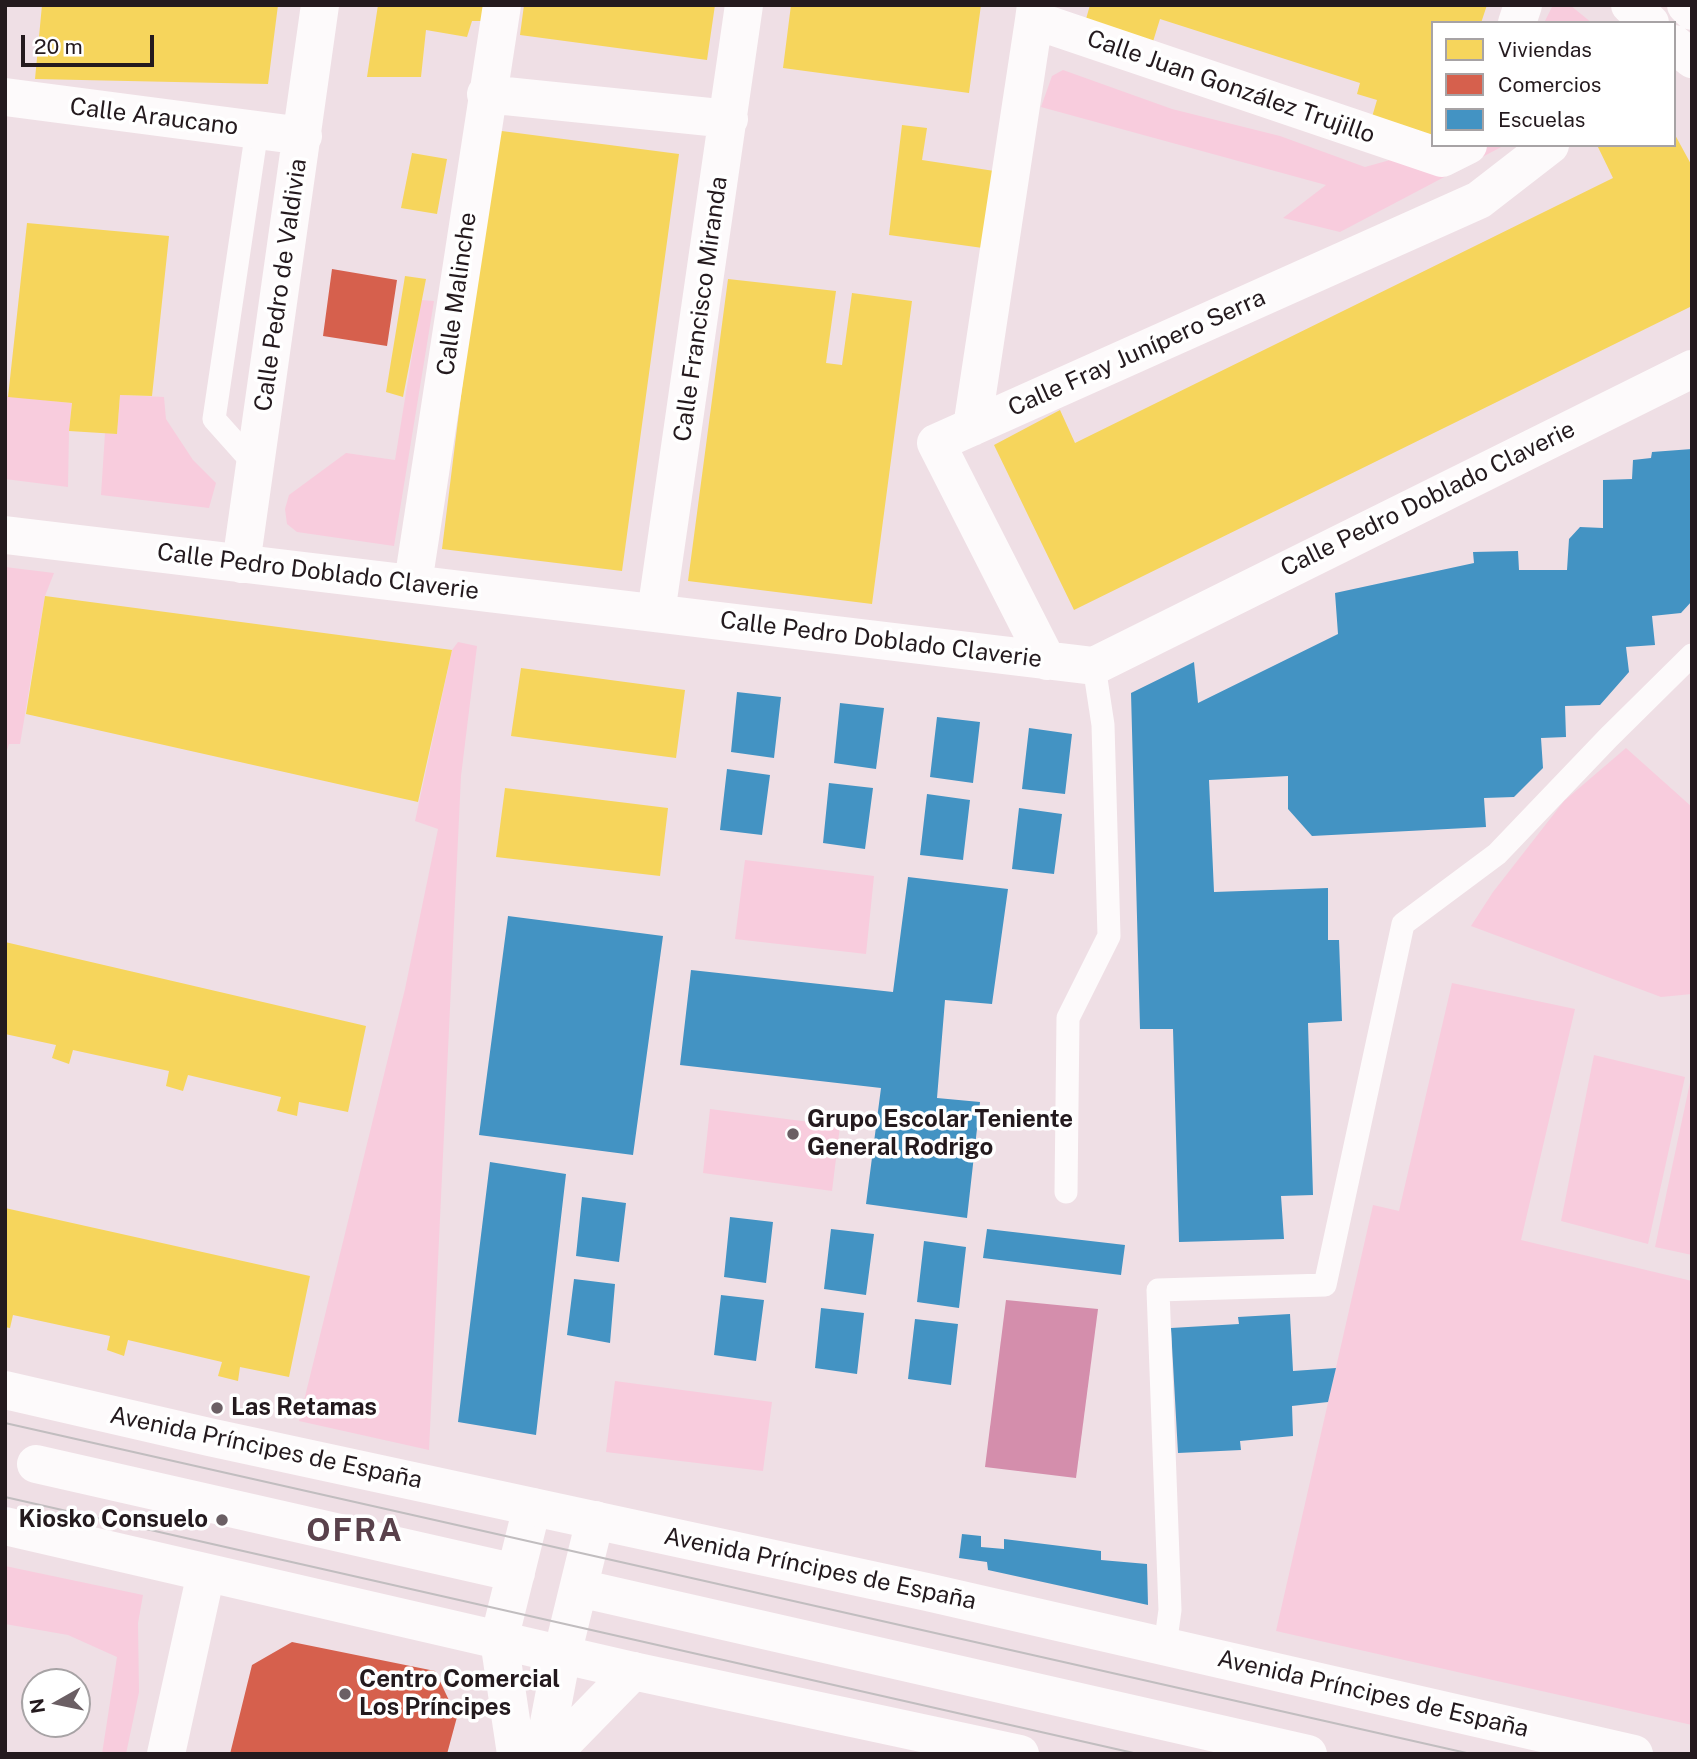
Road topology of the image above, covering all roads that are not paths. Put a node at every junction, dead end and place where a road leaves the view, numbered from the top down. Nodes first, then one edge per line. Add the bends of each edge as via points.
1 (320, 5) edge
2 (502, 5) edge
3 (744, 5) edge
4 (1630, 5) edge
5 (1686, 5) edge
6 (1692, 11) edge
7 (1035, 13) edge
8 (1648, 21) edge
9 (486, 94) junction
10 (5, 97) edge
11 (729, 119) junction
12 (257, 130) junction
13 (303, 136) junction
14 (1431, 144) edge
15 (1547, 147) edge
16 (1692, 369) edge
17 (972, 427) junction
18 (256, 466) junction
19 (5, 535) edge
20 (242, 564) junction
21 (413, 583) junction
22 (656, 613) junction
23 (1692, 655) edge
24 (1048, 660) junction
25 (1094, 666) junction
26 (1066, 1192) dead end
27 (5, 1390) edge
28 (36, 1464) dead end
29 (532, 1507) junction
30 (595, 1520) junction
31 (5, 1526) edge
32 (206, 1573) junction
33 (516, 1573) junction
34 (579, 1588) junction
35 (499, 1640) junction
36 (1165, 1646) junction
37 (562, 1655) junction
38 (633, 1671) junction
39 (166, 1754) edge
40 (516, 1754) edge
41 (543, 1754) edge
42 (552, 1754) edge
43 (1020, 1754) edge
44 (1308, 1754) edge
45 (1634, 1754) edge

1 - 13 street, Calle Pedro de Valdivia
2 - 9 street, Calle Malinche
3 - 11 street, Calle Francisco Miranda
4 - 8 street
5 - 6 street
7 - 14 street, Calle Juan González Trujillo
7 - 17 street
9 - 11 street
9 - 21 street, Calle Malinche
10 - 12 street, Calle Araucano
11 - 22 street, Calle Francisco Miranda
12 - 13 street, Calle Araucano
12 - 18 lane via 214,419
13 - 18 street, Calle Pedro de Valdivia
15 - 17 street, Calle Fray Junípero Serra via 1479,200
16 - 25 street, Calle Pedro Doblado Claverie
17 - 24 street, Calle Fray Junípero Serra via 936,443
18 - 20 street, Calle Pedro de Valdivia
19 - 20 street, Calle Pedro Doblado Claverie
20 - 21 street, Calle Pedro Doblado Claverie
21 - 22 street, Calle Pedro Doblado Claverie
22 - 24 street, Calle Pedro Doblado Claverie
23 - 36 lane via 1497,854 1403,924 1325,1285 1158,1290 1170,1610
24 - 25 street, Calle Pedro Doblado Claverie
25 - 26 lane via 1103,725 1109,936 1068,1018
27 - 29 street, Avenida Príncipes de España
28 - 33 street
29 - 30 street, Avenida Príncipes de España
29 - 33 street
30 - 34 street
30 - 36 street, Avenida Príncipes de España
31 - 32 street
32 - 35 street
32 - 39 street
33 - 35 street
34 - 37 street
34 - 44 street
35 - 37 street
35 - 40 street
36 - 45 street, Avenida Príncipes de España
37 - 38 street
37 - 41 street
38 - 42 street
38 - 43 street

